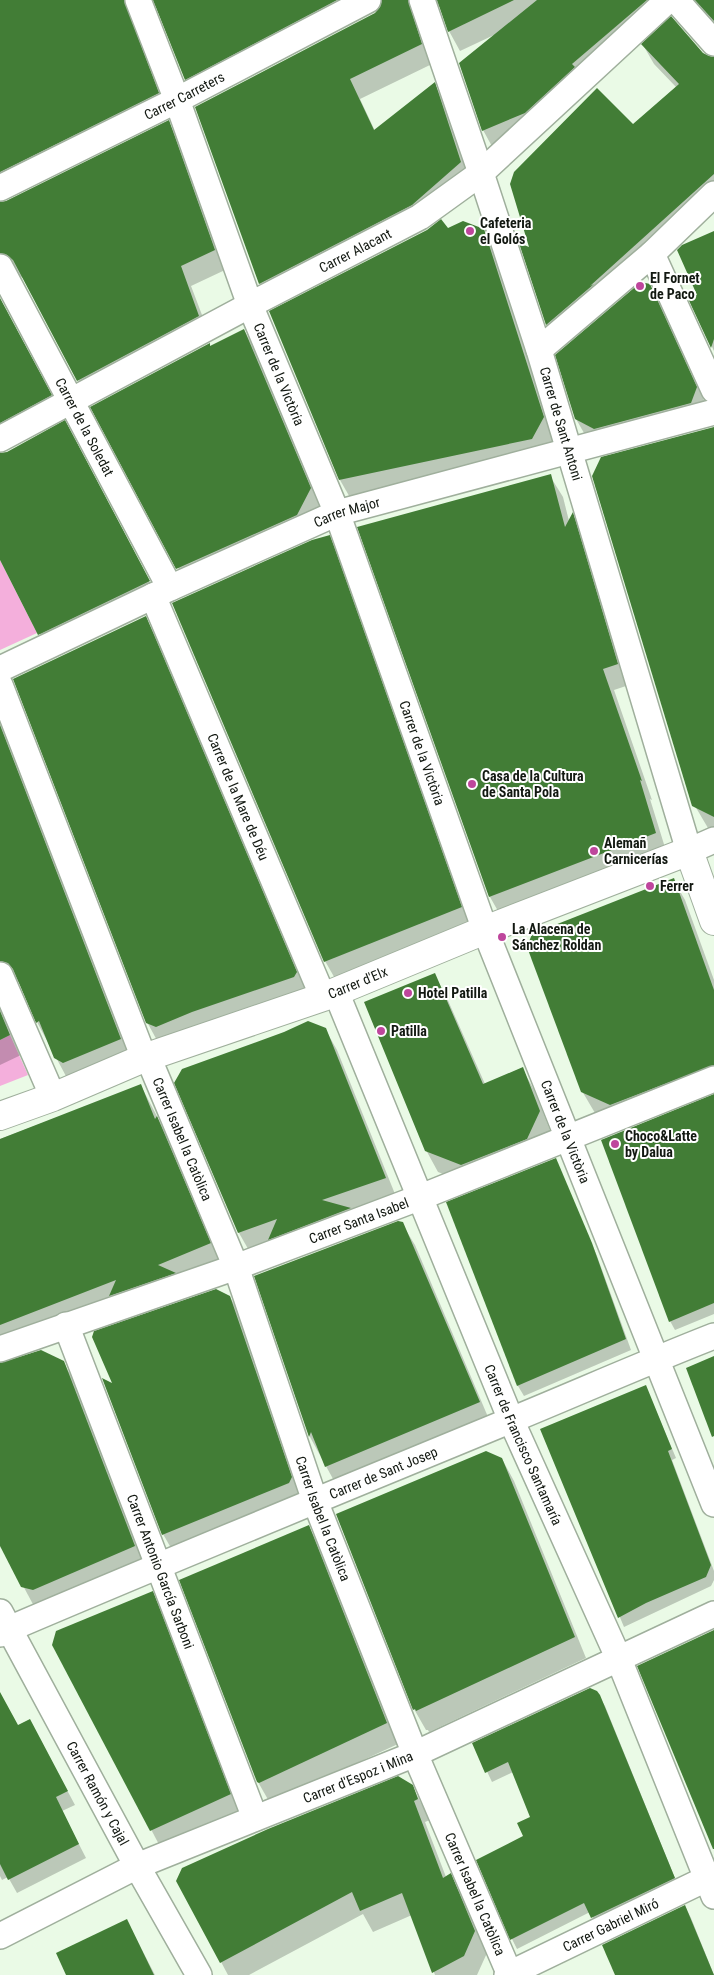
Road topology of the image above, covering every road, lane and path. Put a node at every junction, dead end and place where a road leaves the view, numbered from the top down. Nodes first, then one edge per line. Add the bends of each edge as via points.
1 (138, 0) edge
2 (368, 0) edge
3 (422, 0) edge
4 (668, 0) edge
5 (676, 0) edge
6 (714, 43) edge
7 (177, 100) junction
8 (482, 173) junction
9 (0, 188) edge
10 (714, 194) edge
11 (652, 254) junction
12 (0, 267) edge
13 (250, 305) junction
14 (539, 350) junction
15 (714, 390) edge
16 (71, 402) junction
17 (714, 412) edge
18 (0, 439) edge
19 (569, 451) junction
20 (337, 513) junction
21 (162, 592) junction
22 (0, 669) edge
23 (0, 685) edge
24 (714, 840) edge
25 (689, 851) junction
26 (714, 921) edge
27 (485, 930) junction
28 (0, 975) edge
29 (329, 995) junction
30 (146, 1058) junction
31 (714, 1079) edge
32 (53, 1097) junction
33 (0, 1116) edge
34 (568, 1137) junction
35 (421, 1197) junction
36 (236, 1267) junction
37 (66, 1325) junction
38 (714, 1336) edge
39 (0, 1349) edge
40 (656, 1358) junction
41 (511, 1420) junction
42 (314, 1501) junction
43 (714, 1504) edge
44 (158, 1565) junction
45 (714, 1614) edge
46 (3, 1625) edge
47 (618, 1657) junction
48 (415, 1754) junction
49 (255, 1818) junction
50 (137, 1866) junction
51 (712, 1883) edge
52 (0, 1936) edge
53 (199, 1975) edge
54 (509, 1975) edge

1 - 7 street, Carrer de la Victòria
2 - 7 street, Carrer Carreters
3 - 8 street, Carrer de Sant Antoni
4 - 8 street, Carrer Alacant
5 - 6 street
7 - 9 street, Carrer Carreters
7 - 13 street, Carrer de la Victòria
8 - 13 street, Carrer Alacant via 420,217
8 - 14 street, Carrer de Sant Antoni
10 - 11 street
11 - 14 street
11 - 15 street
12 - 16 street, Carrer de la Soledat
13 - 16 street, Carrer Alacant
13 - 20 street, Carrer de la Victòria
14 - 19 street, Carrer de Sant Antoni
16 - 18 street, Carrer Alacant
16 - 21 street, Carrer de la Soledat
17 - 19 street, Carrer Major
19 - 20 street, Carrer Major
19 - 25 street, Carrer de Sant Antoni
20 - 21 street, Carrer Major
20 - 27 street, Carrer de la Victòria
21 - 22 street, Carrer Major
21 - 29 street, Carrer de la Mare de Déu
23 - 30 street, Carrer Isabel la Catòlica
24 - 25 street, Carrer d'Elx
25 - 26 street
25 - 27 street, Carrer d'Elx
27 - 29 street, Carrer d'Elx
27 - 34 street, Carrer de la Victòria
28 - 32 street
29 - 30 street, Carrer d'Elx
29 - 35 street, Carrer de Francisco Santamaría
30 - 32 street, Carrer d'Elx
30 - 36 street, Carrer Isabel la Catòlica
31 - 34 street, Carrer Santa Isabel
32 - 33 street, Carrer d'Elx
34 - 35 street, Carrer Santa Isabel
34 - 40 street, Carrer de la Victòria
35 - 36 street, Carrer Santa Isabel
35 - 41 street, Carrer de Francisco Santamaría
36 - 37 street, Carrer Santa Isabel
36 - 42 street, Carrer Isabel la Catòlica
37 - 39 street, Carrer Santa Isabel
37 - 44 street, Carrer Antonio García Sarboni
38 - 40 street, Carrer de Sant Josep
40 - 41 street, Carrer de Sant Josep
40 - 43 street, Carrer de la Victòria
41 - 42 street, Carrer de Sant Josep
41 - 47 street, Carrer de Francisco Santamaría
42 - 44 street, Carrer de Sant Josep
42 - 48 street, Carrer Isabel la Catòlica
44 - 46 street, Carrer de Sant Josep
44 - 49 street, Carrer Antonio García Sarboni
45 - 47 street, Carrer d'Espoz i Mina
46 - 50 street, Carrer Ramón y Cajal
47 - 48 street, Carrer d'Espoz i Mina
47 - 51 street, Carrer de Francisco Santamaría
48 - 49 street, Carrer d'Espoz i Mina
48 - 54 street, Carrer Isabel la Catòlica
49 - 50 street, Carrer d'Espoz i Mina
50 - 52 street, Carrer d'Espoz i Mina
50 - 53 street, Carrer Ramón y Cajal
51 - 54 street, Carrer Gabriel Miró

